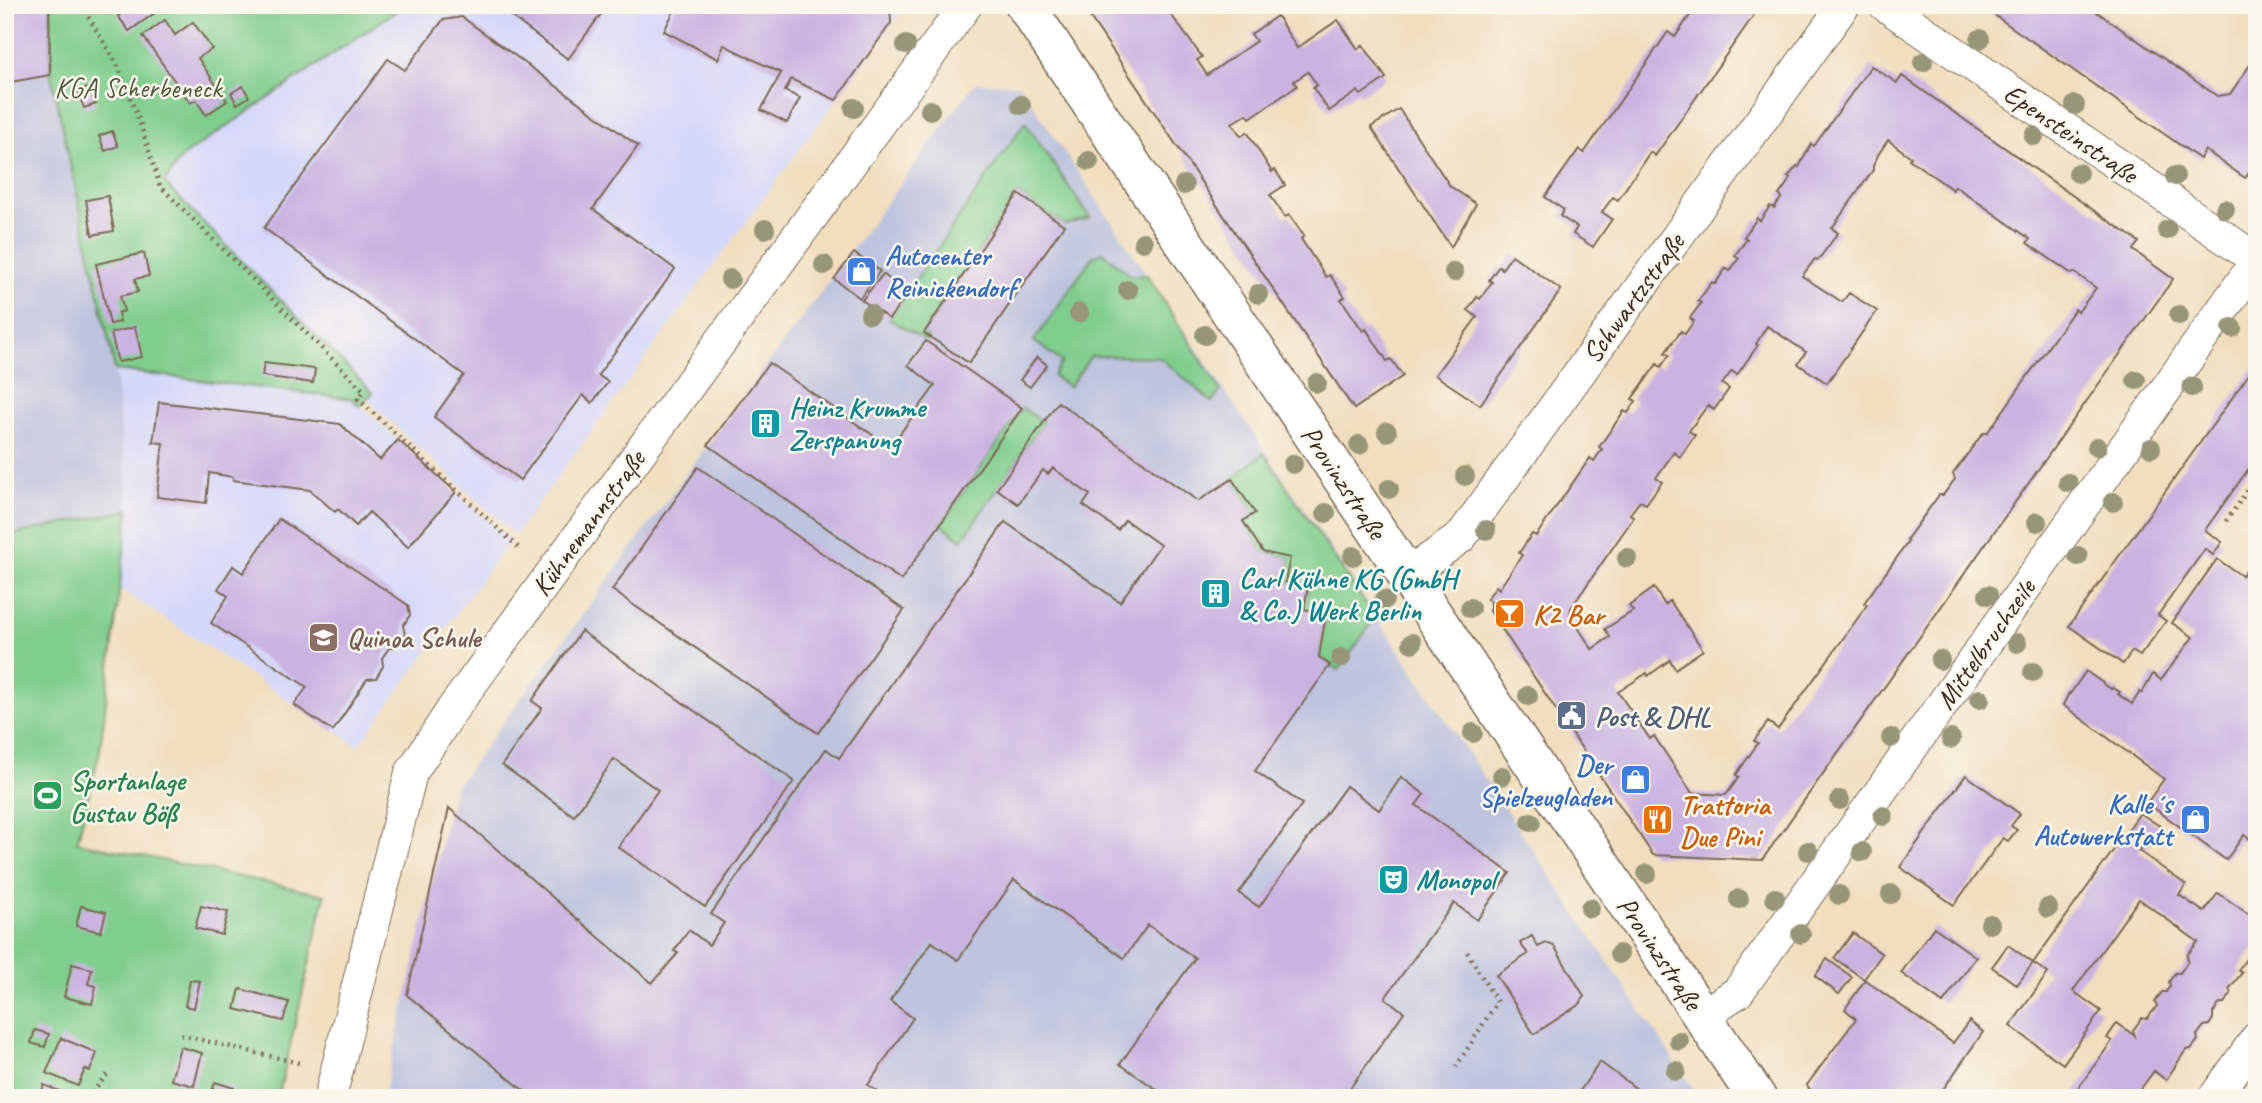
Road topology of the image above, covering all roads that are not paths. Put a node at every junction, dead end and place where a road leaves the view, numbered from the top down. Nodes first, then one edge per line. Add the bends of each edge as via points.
1 (966, 5) edge
2 (1025, 5) edge
3 (1844, 5) edge
4 (1885, 5) edge
5 (2257, 261) edge
6 (1407, 575) junction
7 (1703, 1016) junction
8 (2257, 1038) edge
9 (330, 1098) edge
10 (1758, 1098) edge
11 (2214, 1098) edge

1 - 9 street, Kühnemannstraße via 452,710 411,773
2 - 6 main road, Provinzstraße
3 - 6 street, Schwartzstraße via 1461,537
4 - 5 street, Epensteinstraße
5 - 7 street, Mittelbruchzeile via 1738,992
6 - 7 main road, Provinzstraße
7 - 10 main road, Provinzstraße
8 - 11 street

